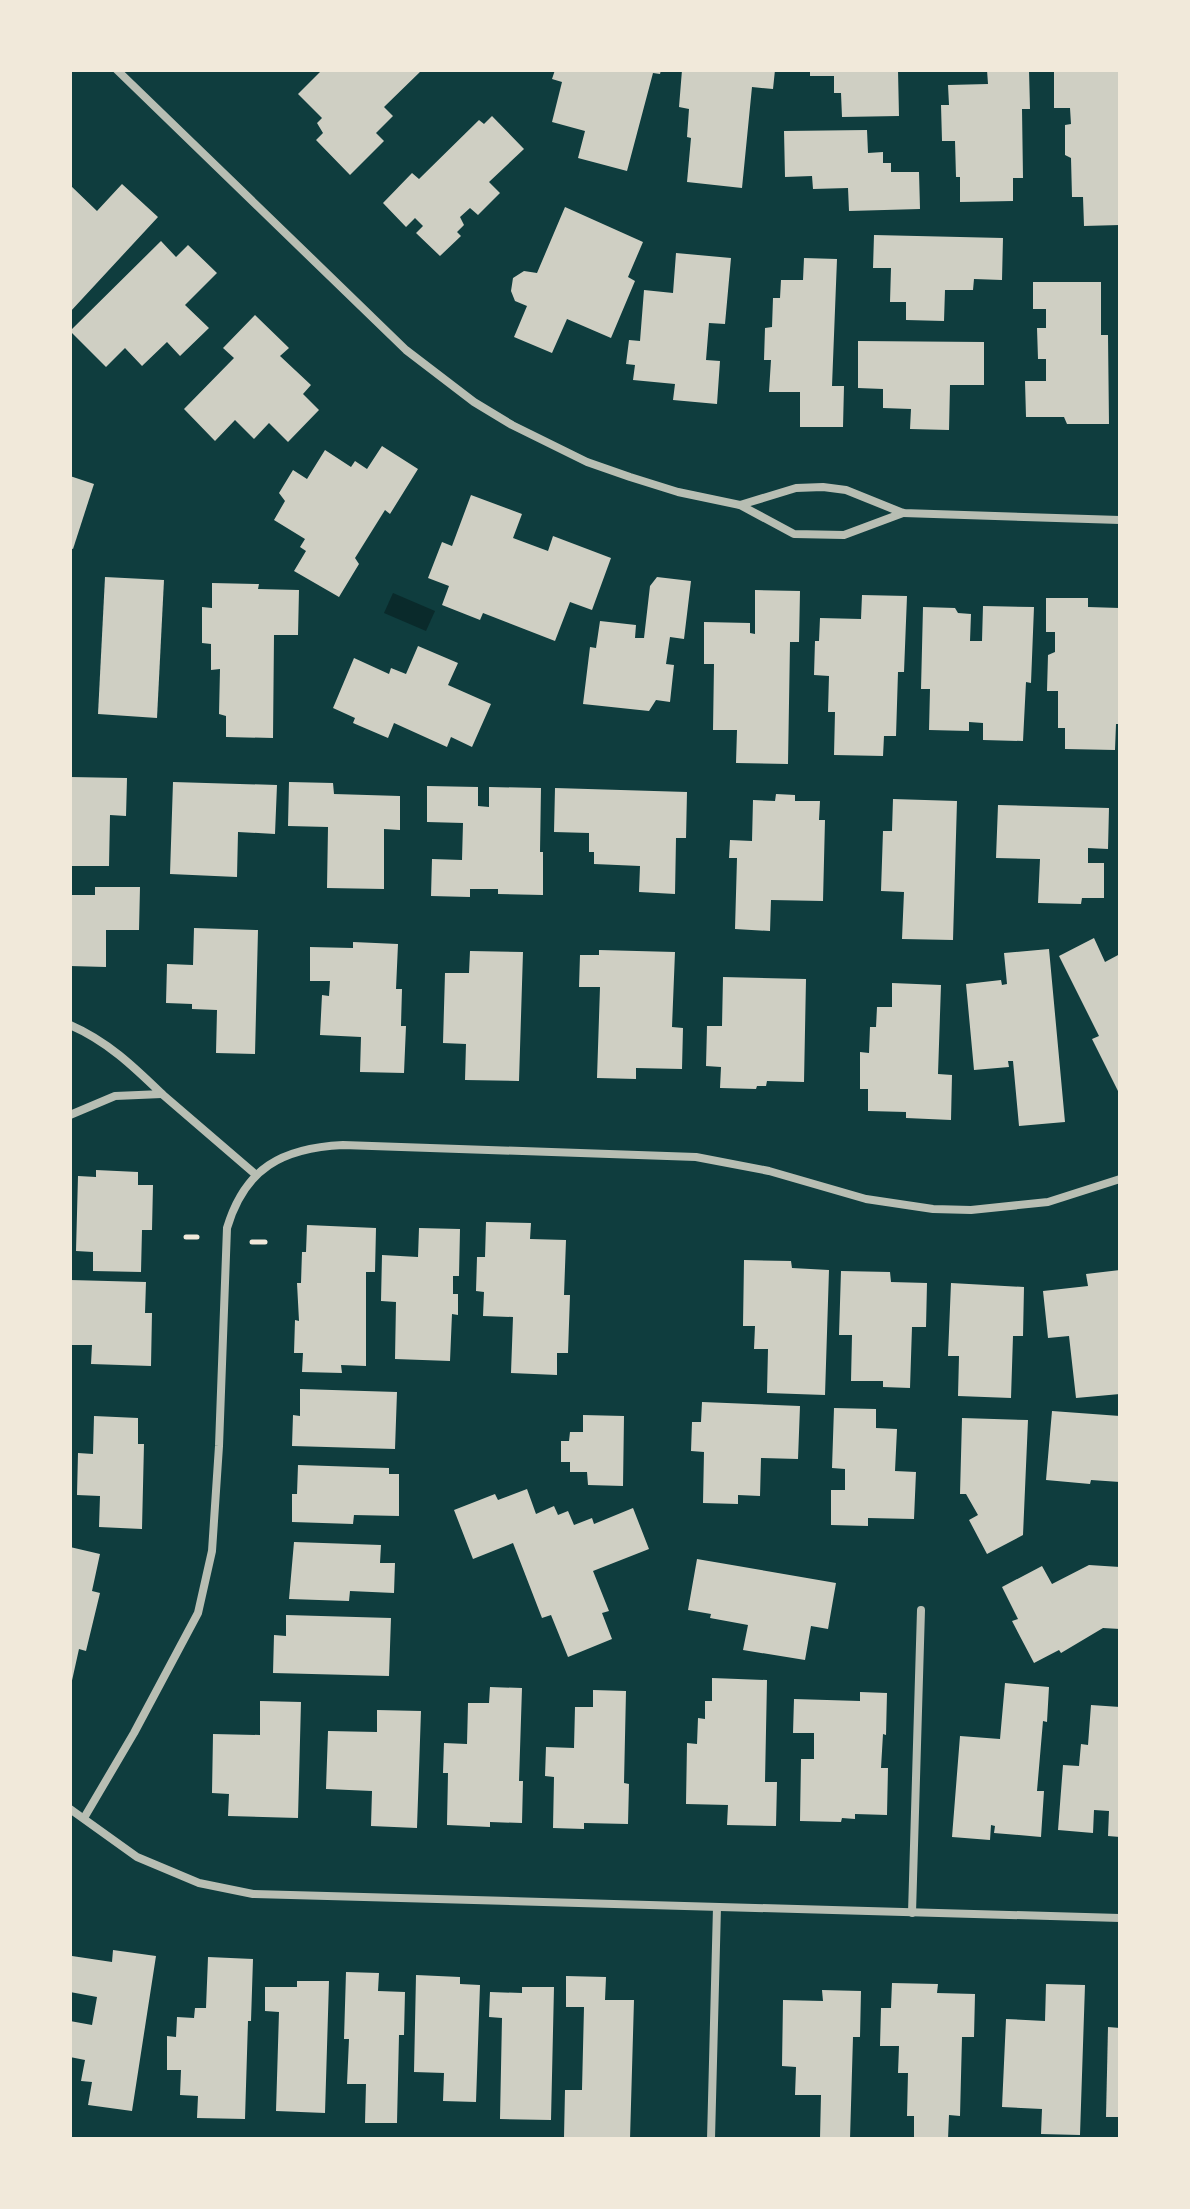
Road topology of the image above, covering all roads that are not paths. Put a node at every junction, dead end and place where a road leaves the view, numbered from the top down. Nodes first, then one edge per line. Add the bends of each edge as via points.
1 (117, 70) edge
2 (740, 505) junction
3 (903, 513) junction
4 (1120, 520) edge
5 (70, 1025) edge
6 (162, 1094) junction
7 (70, 1115) edge
8 (255, 1174) junction
9 (1120, 1179) edge
10 (921, 1610) dead end
11 (70, 1809) edge
12 (84, 1818) junction
13 (717, 1907) junction
14 (912, 1913) junction
15 (1120, 1918) edge
16 (711, 2139) edge

1 - 2 street via 383,329 474,402 587,462 678,492
2 - 3 street via 796,488 823,487 846,490
2 - 3 street via 794,534 820,536 844,535
3 - 4 street
5 - 6 street via 96,1036
6 - 7 street via 115,1096
6 - 8 street
8 - 9 street via 298,1151 343,1145 658,1155 758,1168 899,1205 971,1210 1048,1202
8 - 12 street via 234,1205 227,1228 212,1551 198,1613
10 - 14 street
11 - 12 street
12 - 13 street via 137,1857 199,1883 253,1894
13 - 14 street
13 - 16 street
14 - 15 street

